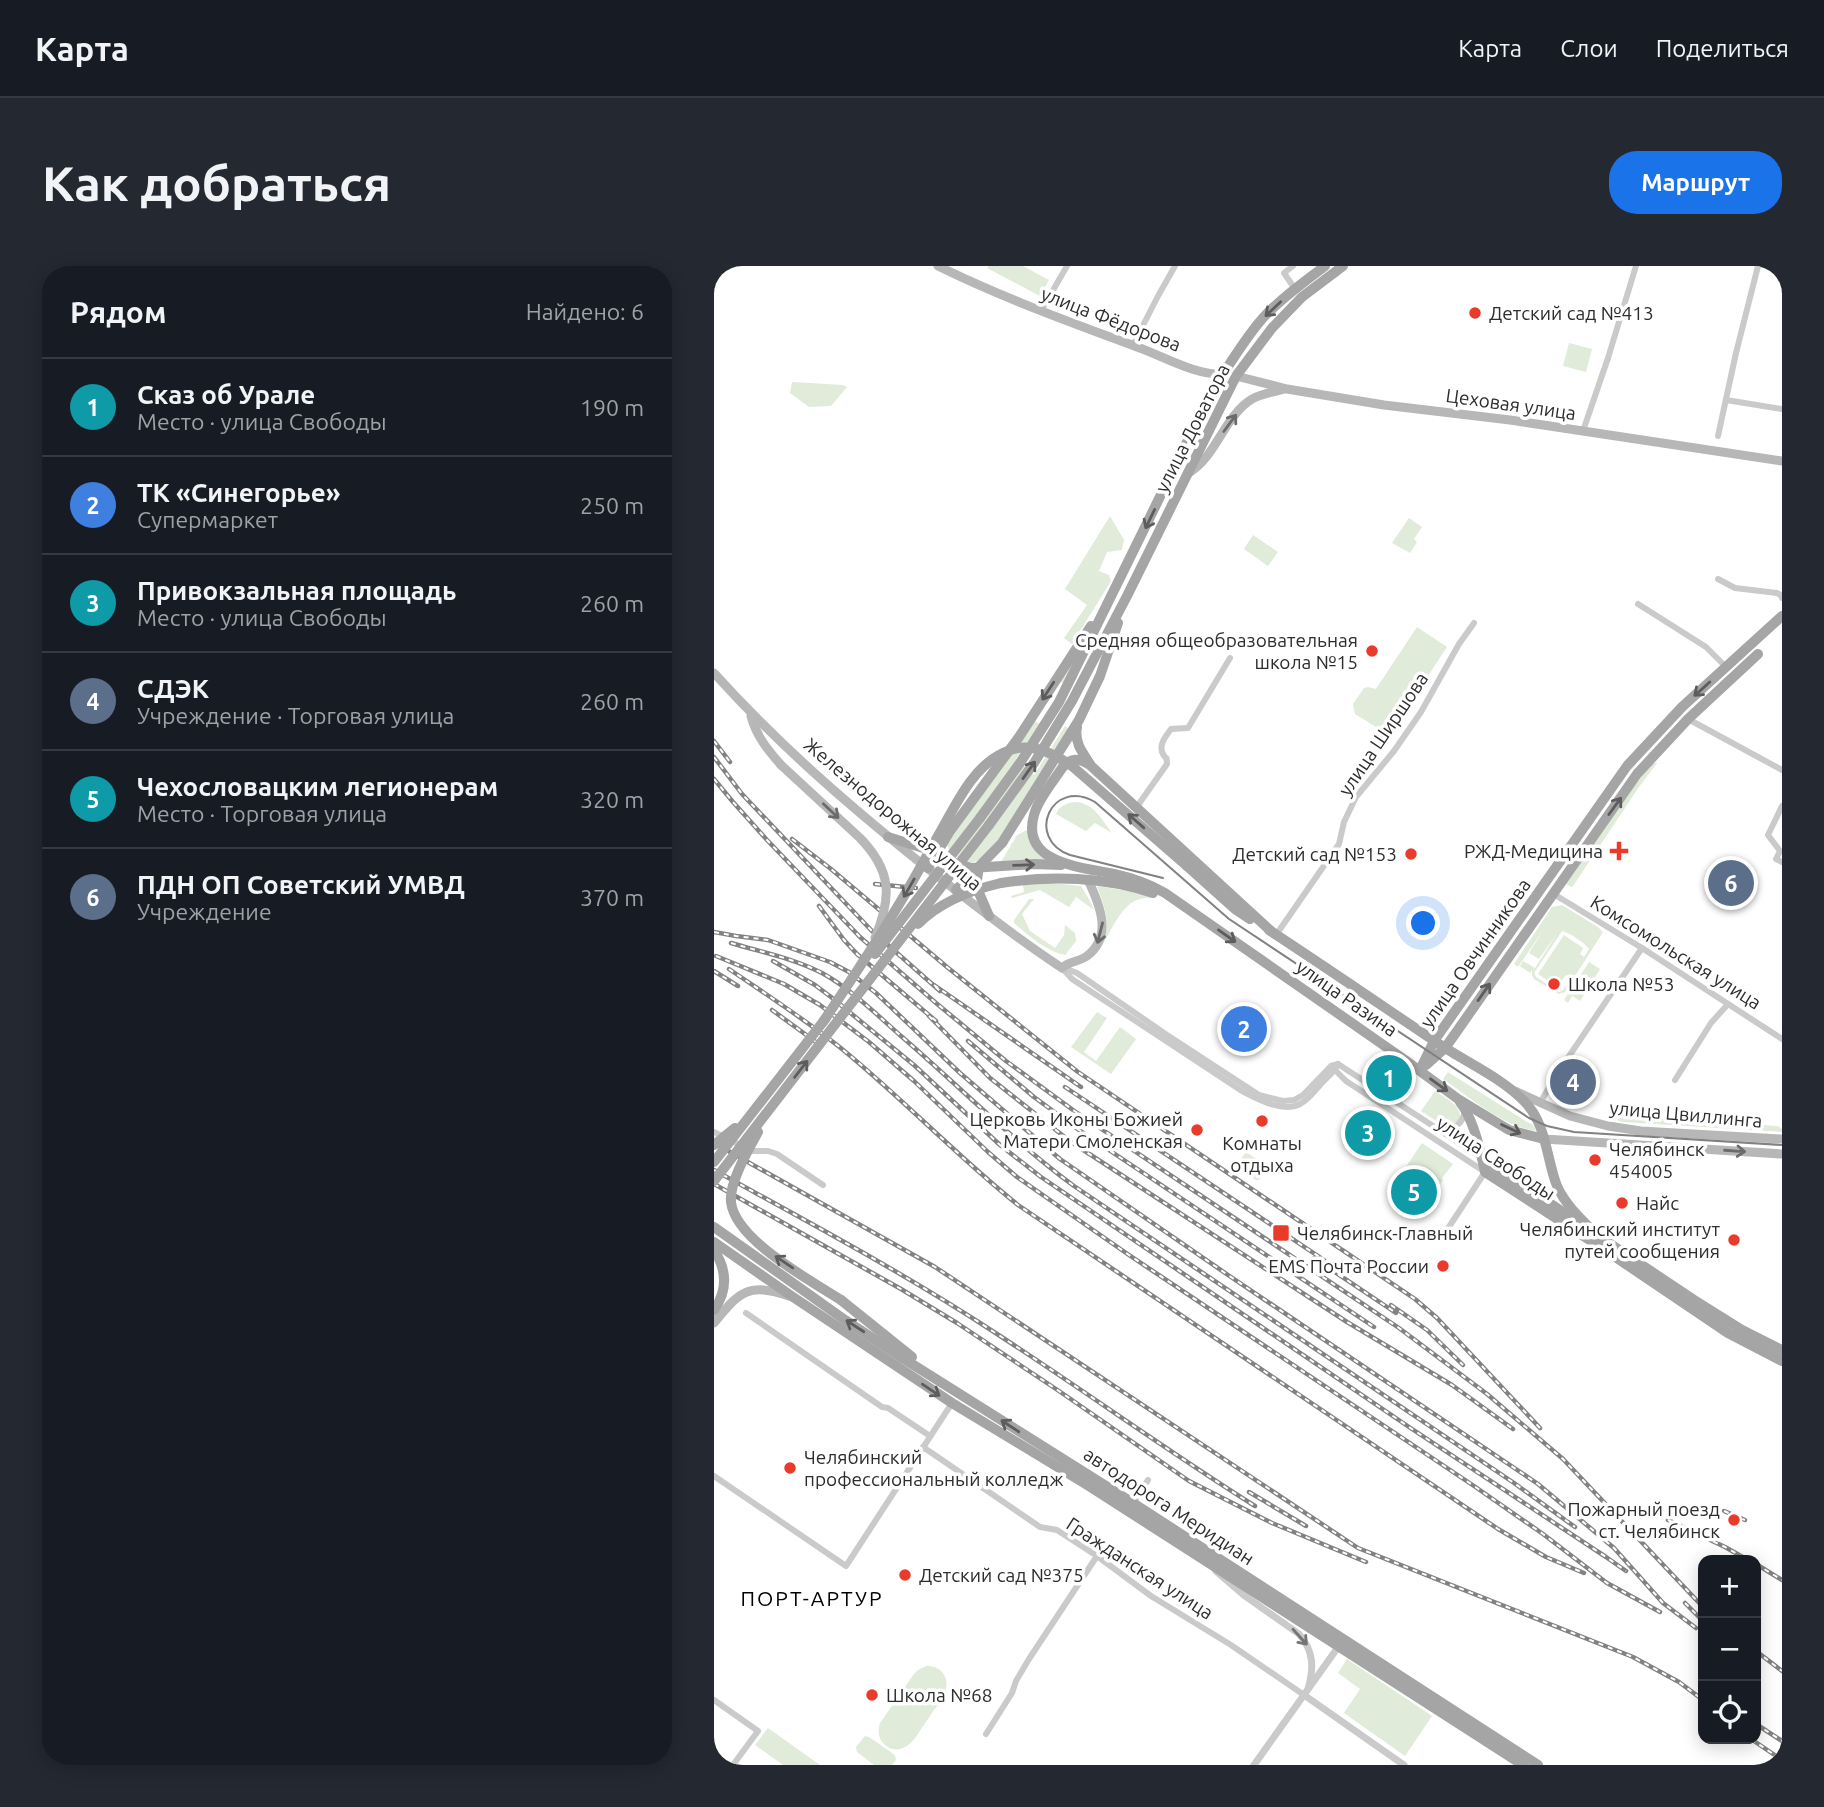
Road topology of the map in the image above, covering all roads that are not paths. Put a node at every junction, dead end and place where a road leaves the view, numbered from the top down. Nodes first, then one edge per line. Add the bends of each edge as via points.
1 (938, 266) edge
2 (1067, 266) edge
3 (1175, 266) edge
4 (1293, 266) edge
5 (1325, 266) edge
6 (1343, 266) edge
7 (1636, 266) edge
8 (1758, 266) edge
9 (1295, 289) junction
10 (1041, 311) junction
11 (1133, 345) junction
12 (1224, 374) junction
13 (1236, 376) junction
14 (1287, 389) junction
15 (1726, 400) junction
16 (1782, 409) edge
17 (1583, 431) junction
18 (1718, 436) dead end
19 (1782, 461) edge
20 (1187, 474) junction
21 (1718, 579) dead end
22 (1113, 594) junction
23 (1127, 596) junction
24 (1782, 598) edge
25 (1638, 604) dead end
26 (1782, 616) edge
27 (1475, 623) dead end
28 (1758, 654) dead end
29 (1230, 659) dead end
30 (1726, 667) junction
31 (714, 673) edge
32 (751, 714) junction
33 (1688, 719) junction
34 (1079, 720) junction
35 (1090, 765) junction
36 (1782, 771) edge
37 (1782, 806) edge
38 (1136, 808) junction
39 (984, 822) junction
40 (888, 837) junction
41 (938, 852) junction
42 (1782, 862) edge
43 (1069, 865) junction
44 (979, 867) junction
45 (928, 868) junction
46 (1088, 880) junction
47 (956, 890) junction
48 (1552, 893) junction
49 (1170, 898) junction
50 (989, 916) junction
51 (1274, 933) junction
52 (1642, 948) junction
53 (868, 956) junction
54 (1062, 968) junction
55 (863, 988) junction
56 (1728, 1004) junction
57 (823, 1022) junction
58 (1782, 1039) edge
59 (1434, 1041) junction
60 (1445, 1048) junction
61 (1335, 1067) junction
62 (1420, 1070) junction
63 (1675, 1080) dead end
64 (1510, 1089) junction
65 (1458, 1098) junction
66 (760, 1103) junction
67 (1540, 1103) junction
68 (774, 1104) junction
69 (1466, 1109) junction
70 (1420, 1118) junction
71 (1415, 1126) junction
72 (1440, 1131) junction
73 (714, 1132) edge
74 (1544, 1139) junction
75 (1782, 1139) edge
76 (714, 1145) edge
77 (1782, 1154) edge
78 (1482, 1158) junction
79 (714, 1162) edge
80 (1485, 1172) junction
81 (714, 1181) edge
82 (823, 1185) dead end
83 (714, 1227) edge
84 (1594, 1231) junction
85 (1445, 1233) dead end
86 (714, 1242) edge
87 (714, 1250) edge
88 (793, 1297) junction
89 (714, 1310) edge
90 (746, 1313) dead end
91 (714, 1323) edge
92 (1782, 1350) edge
93 (1782, 1363) edge
94 (954, 1390) junction
95 (952, 1403) junction
96 (930, 1436) junction
97 (923, 1447) junction
98 (714, 1476) edge
99 (1148, 1480) dead end
100 (1133, 1503) junction
101 (1097, 1556) junction
102 (1210, 1564) junction
103 (1341, 1643) junction
104 (1306, 1692) junction
105 (714, 1700) edge
106 (986, 1734) dead end
107 (733, 1765) edge
108 (1254, 1765) edge
109 (1404, 1765) edge
110 (1523, 1765) edge
111 (1538, 1765) edge

1 - 10 main road, улица Фёдорова
2 - 10 street
3 - 11 street
4 - 9 street via 1284,273
5 - 9 main road, улица Доватора
6 - 13 main road, улица Доватора via 1302,297
7 - 17 street
8 - 15 street
9 -> 12 main road, улица Доватора via 1263,318
10 - 11 main road, улица Фёдорова
11 - 12 main road, улица Фёдорова via 1207,373
12 - 13 main road, улица Фёдорова
12 -> 22 main road, улица Доватора
13 - 14 main road, Цеховая улица
13 - 20 main road, улица Доватора
14 - 17 main road, Цеховая улица
20 -> 14 main road via 1199,468 1247,403
15 - 16 street
15 - 18 street
17 - 19 main road, Цеховая улица
20 - 23 main road, улица Доватора
21 - 24 street
22 - 39 main road via 1059,702
22 -> 41 main road
23 - 34 main road via 1100,676
39 -> 23 main road via 1034,763
25 - 30 street via 1706,647
26 - 30 main road, улица Овчинникова
27 - 51 street, улица Ширшова via 1421,712 1356,797 1339,844
28 - 33 main road, улица Овчинникова
29 - 38 street via 1188,728 1171,729 1162,742 1167,764
30 -> 59 main road, улица Овчинникова via 1627,766
31 - 32 main road, Железнодорожная улица
32 - 40 main road, Железнодорожная улица
32 -> 53 main road, bridge via 757,732 781,765 860,838 883,870 887,901
33 - 36 street
48 -> 33 main road, улица Овчинникова via 1637,774
34 - 35 main road via 1077,738
34 - 44 main road via 1002,843
35 - 38 main road
35 - 43 main road via 1079,759 1067,763 1034,816 1033,830 1040,848
37 - 42 street via 1768,835 1780,851 1776,859
38 - 51 main road
39 - 55 main road, bridge
39 - 57 main road, bridge
40 - 41 main road
40 - 45 main road, Железнодорожная улица
41 - 44 main road via 964,867
41 - 45 main road
44 -> 43 main road
43 - 49 main road via 1131,879
44 - 47 main road
44 - 50 main road via 976,886
45 - 47 main road, Железнодорожная улица
46 - 49 main road
46 -> 54 main road via 1101,914 1101,934 1090,953
46 - 55 main road, bridge via 1001,883 966,894 922,919
47 - 50 main road, Железнодорожная улица
48 - 52 street, Комсомольская улица
60 -> 48 main road, улица Овчинникова
49 -> 62 main road, улица Разина
50 - 54 main road, Железнодорожная улица
51 -> 53 main road, улица Разина, bridge via 1235,909 1072,766 1036,748 1013,749 991,760 972,780
51 - 59 main road, улица Разина
52 - 56 street, Комсомольская улица
52 - 67 street
53 - 57 main road, улица Разина, bridge
54 - 61 street, Железнодорожная улица via 1077,973 1259,1095 1294,1100
68 -> 55 main road, bridge
56 - 58 street, Комсомольская улица
56 - 63 street
57 - 66 main road, bridge
59 - 60 main road, улица Разина
59 - 62 main road, улица Овчинникова
60 - 62 main road, улица Овчинникова
60 - 64 main road, улица Разина
61 - 70 street, улица Свободы
61 - 71 street, улица Свободы via 1346,1081
62 -> 65 main road, улица Разина
64 - 67 main road, улица Цвиллинга
64 - 74 main road, улица Разина via 1538,1119
65 - 69 main road
65 -> 74 main road, улица Разина via 1509,1129
66 - 76 main road, bridge
66 - 79 main road, bridge
67 - 75 main road, улица Цвиллинга via 1570,1116 1625,1129
68 - 81 main road, bridge
94 -> 68 main road, bridge via 743,1228 733,1211 734,1181
69 - 72 street via 1461,1124
69 - 78 main road
70 - 71 street
70 - 72 street, улица Свободы
71 - 80 street, улица Свободы
72 - 78 street, улица Свободы
73 - 82 street via 752,1151 777,1154
74 -> 77 main road, улица Цвиллинга
74 - 84 main road, улица Разина via 1561,1193
78 - 80 main road
78 - 84 main road, улица Свободы
80 - 85 street
80 - 93 main road, улица Свободы
94 -> 83 main road, автодорога Меридиан
84 - 92 main road, улица Свободы via 1713,1312
86 - 88 main road, автодорога Меридиан
87 - 89 main road via 725,1278 722,1298
88 - 91 main road via 767,1290 747,1292 733,1300
88 -> 95 main road, автодорога Меридиан
90 - 96 street
100 -> 94 main road, автодорога Меридиан
95 - 96 street
95 - 102 main road, автодорога Меридиан
96 - 97 street
97 - 98 street via 846,1566
97 - 101 street, Гражданская улица via 1040,1527 1057,1530
99 - 100 street
100 - 103 main road, автодорога Меридиан
101 - 104 street, Гражданская улица via 1151,1596
101 - 106 street
102 - 103 main road, автодорога Меридиан
102 -> 104 street via 1306,1641 1313,1664
103 - 104 street
103 - 110 main road, автодорога Меридиан
103 - 111 main road, автодорога Меридиан
104 - 108 street
104 - 109 street via 1324,1711
105 - 107 street via 758,1731

